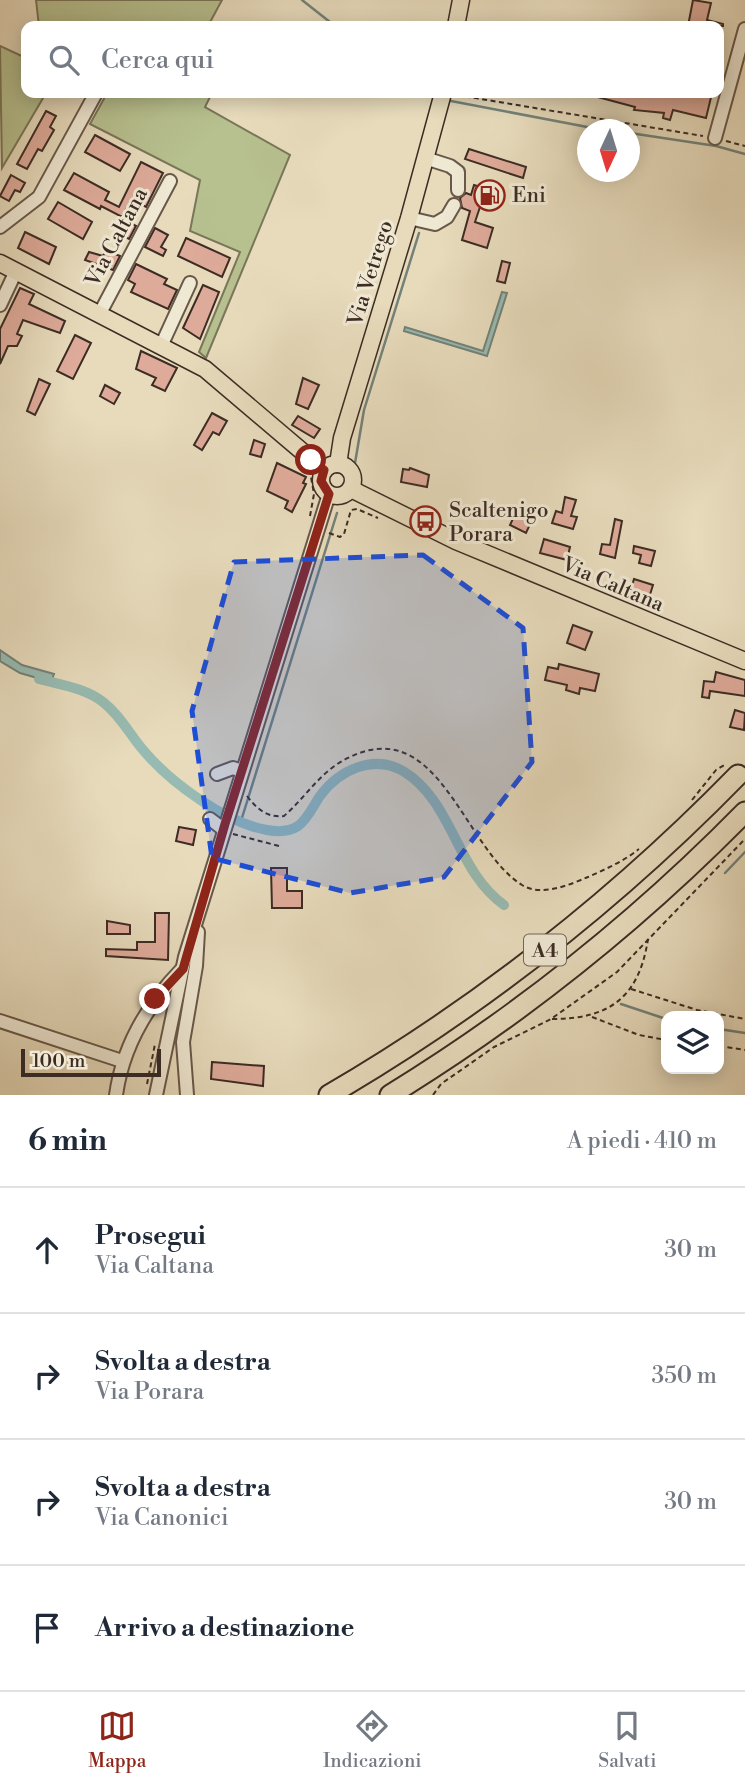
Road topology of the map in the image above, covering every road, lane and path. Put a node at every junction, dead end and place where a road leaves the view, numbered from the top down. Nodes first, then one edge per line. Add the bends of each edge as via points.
1 (461, 0) edge
2 (457, 21) edge
3 (745, 29) edge
4 (93, 98) edge
5 (442, 98) edge
6 (471, 98) edge
7 (715, 138) junction
8 (745, 146) edge
9 (425, 158) junction
10 (170, 181) dead end
11 (458, 190) dead end
12 (454, 205) dead end
13 (409, 218) junction
14 (0, 227) edge
15 (0, 263) edge
16 (16, 271) junction
17 (190, 284) dead end
18 (0, 305) edge
19 (100, 313) junction
20 (162, 344) junction
21 (324, 470) junction
22 (351, 489) junction
23 (329, 494) junction
24 (309, 521) dead end
25 (324, 531) dead end
26 (336, 535) dead end
27 (745, 662) edge
28 (732, 770) joint
29 (242, 771) junction
30 (217, 774) dead end
31 (240, 797) junction
32 (687, 806) dead end
33 (745, 812) edge
34 (210, 819) dead end
35 (224, 826) junction
36 (745, 839) edge
37 (644, 845) dead end
38 (279, 846) dead end
39 (201, 904) junction
40 (648, 938) junction
41 (183, 969) junction
42 (631, 988) junction
43 (149, 990) dead end
44 (138, 1007) dead end
45 (591, 1017) junction
46 (551, 1019) junction
47 (745, 1019) edge
48 (0, 1021) edge
49 (661, 1039) edge
50 (155, 1044) dead end
51 (724, 1047) edge
52 (745, 1050) edge
53 (122, 1061) junction
54 (151, 1090) edge
55 (116, 1095) edge
56 (187, 1095) edge
57 (329, 1095) edge
58 (390, 1095) edge
59 (433, 1095) edge

1 - 2 main road
3 - 7 street
4 - 14 street via 39,197
5 - 9 main road, Via Vetrego
6 - 7 path
7 - 8 path
9 - 11 street via 458,172
9 - 13 main road, Via Vetrego
10 - 19 street, Via Caltana
12 - 13 street via 441,222
13 - 21 main road, Via Vetrego via 342,438
15 - 16 main road, Via Caltana
16 - 18 street
16 - 19 main road, Via Caltana
17 - 20 street
19 - 20 main road, Via Caltana
20 - 21 main road, Via Caltana via 205,369
21 - 22 main road, Via Caltana via 350,470
21 - 23 main road via 321,481
21 - 24 path
22 - 23 main road via 341,496
22 - 27 main road, Via Caltana via 456,541
23 - 29 street
25 - 26 path
28 - 32 path via 716,770
28 - 57 highway, A4 via 637,874 550,946 455,1016
29 - 30 street via 233,768
29 - 31 street
31 - 35 street
31 - 37 path via 274,817 284,816 337,764 353,755 398,750 418,758 441,781 476,838 523,886 565,887 628,858
33 - 58 highway, A4 via 615,933 482,1035
34 - 35 street
35 - 38 path via 254,841
35 - 39 street
36 - 40 path
39 - 41 street
39 - 56 street via 183,1042
40 - 42 path
40 - 46 path via 617,972
41 - 53 street via 155,999
41 - 54 street
42 - 45 path via 614,1005
42 - 47 path via 697,1010
43 - 44 path
45 - 46 path
45 - 49 path
46 - 59 path via 494,1047 441,1084
48 - 53 street
50 - 54 path
51 - 52 path
53 - 55 street

